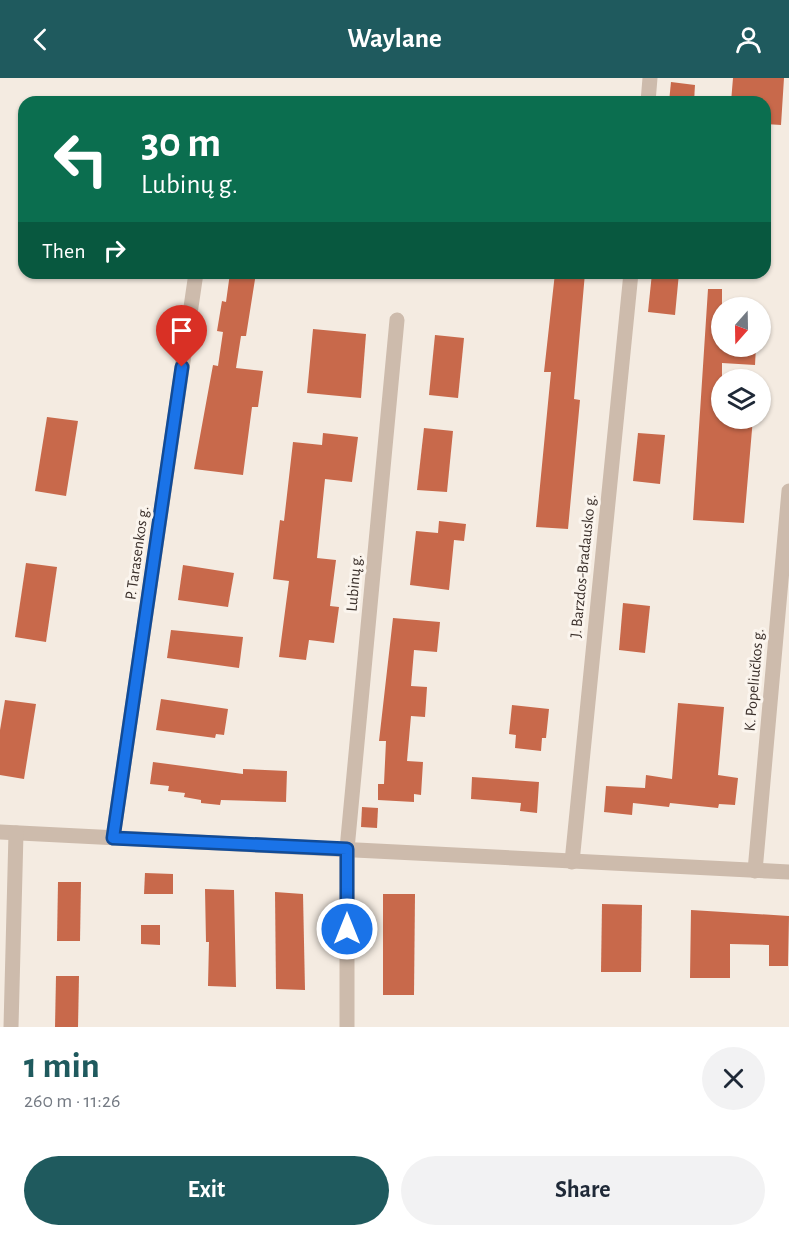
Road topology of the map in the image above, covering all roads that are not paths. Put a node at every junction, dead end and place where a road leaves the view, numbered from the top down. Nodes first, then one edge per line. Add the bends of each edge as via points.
1 (650, 78) edge
2 (648, 96) edge
3 (195, 279) edge
4 (630, 279) edge
5 (397, 320) dead end
6 (789, 491) edge
7 (8, 832) edge
8 (113, 838) junction
9 (347, 849) junction
10 (572, 862) junction
11 (755, 871) junction
12 (789, 872) edge
13 (11, 1027) edge
14 (347, 1027) edge

1 - 2 street
3 - 8 street, P. Tarasenkos g.
4 - 10 street, J. Barzdos-Bradausko g.
5 - 9 street, Lubinų g.
6 - 11 street, K. Popeliučkos g.
7 - 8 street
7 - 13 street
8 - 9 street
9 - 10 street
9 - 14 street, Lubinų g.
10 - 11 street
11 - 12 street

